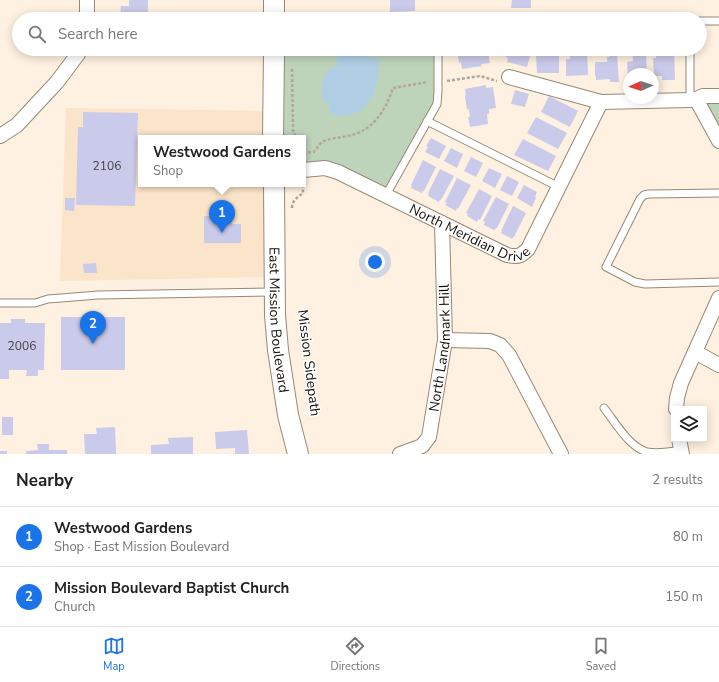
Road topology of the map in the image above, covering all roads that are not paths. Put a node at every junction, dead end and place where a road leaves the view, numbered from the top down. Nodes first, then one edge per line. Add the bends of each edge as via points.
1 (87, 0) edge
2 (274, 0) edge
3 (87, 12) edge
4 (274, 12) edge
5 (707, 21) edge
6 (719, 21) edge
7 (77, 56) edge
8 (274, 56) edge
9 (438, 56) edge
10 (690, 56) edge
11 (509, 77) road end
12 (719, 96) edge
13 (693, 99) junction
14 (601, 102) junction
15 (427, 121) junction
16 (274, 135) edge
17 (0, 136) edge
18 (719, 141) edge
19 (306, 170) edge
20 (274, 187) edge
21 (559, 188) junction
22 (719, 193) edge
23 (386, 195) junction
24 (442, 223) junction
25 (719, 282) edge
26 (275, 292) junction
27 (719, 298) edge
28 (0, 303) edge
29 (445, 340) junction
30 (696, 352) junction
31 (719, 365) edge
32 (676, 406) edge
33 (604, 408) dead end
34 (681, 448) edge
35 (298, 454) edge
36 (400, 454) edge
37 (561, 454) edge

1 - 3 street
2 - 4 main road
5 - 6 lane
7 - 17 street via 58,82 17,125
8 - 16 main road
9 - 15 lane via 436,104
10 - 13 lane
11 - 14 street
12 - 13 street
13 - 14 street
13 - 18 street
14 - 21 street, North Meridian Drive
15 - 21 lane
15 - 23 lane
19 - 23 street, North Meridian Drive via 325,168 338,172
20 - 26 main road, East Mission Boulevard
21 - 24 street, North Meridian Drive via 528,250 523,254 507,255
22 - 25 lane via 644,195 606,267 635,282 645,284
23 - 24 street, North Meridian Drive
24 - 29 street, North Landmark Hill
26 - 28 lane via 98,295 48,299 35,303
26 - 35 main road, East Mission Boulevard via 282,383
27 - 30 street
29 - 36 street, North Landmark Hill via 429,437 422,446
29 - 37 street via 490,341 500,345 509,355
30 - 31 street
30 - 32 street via 681,383
33 - 34 lane via 635,446 647,452 659,453

